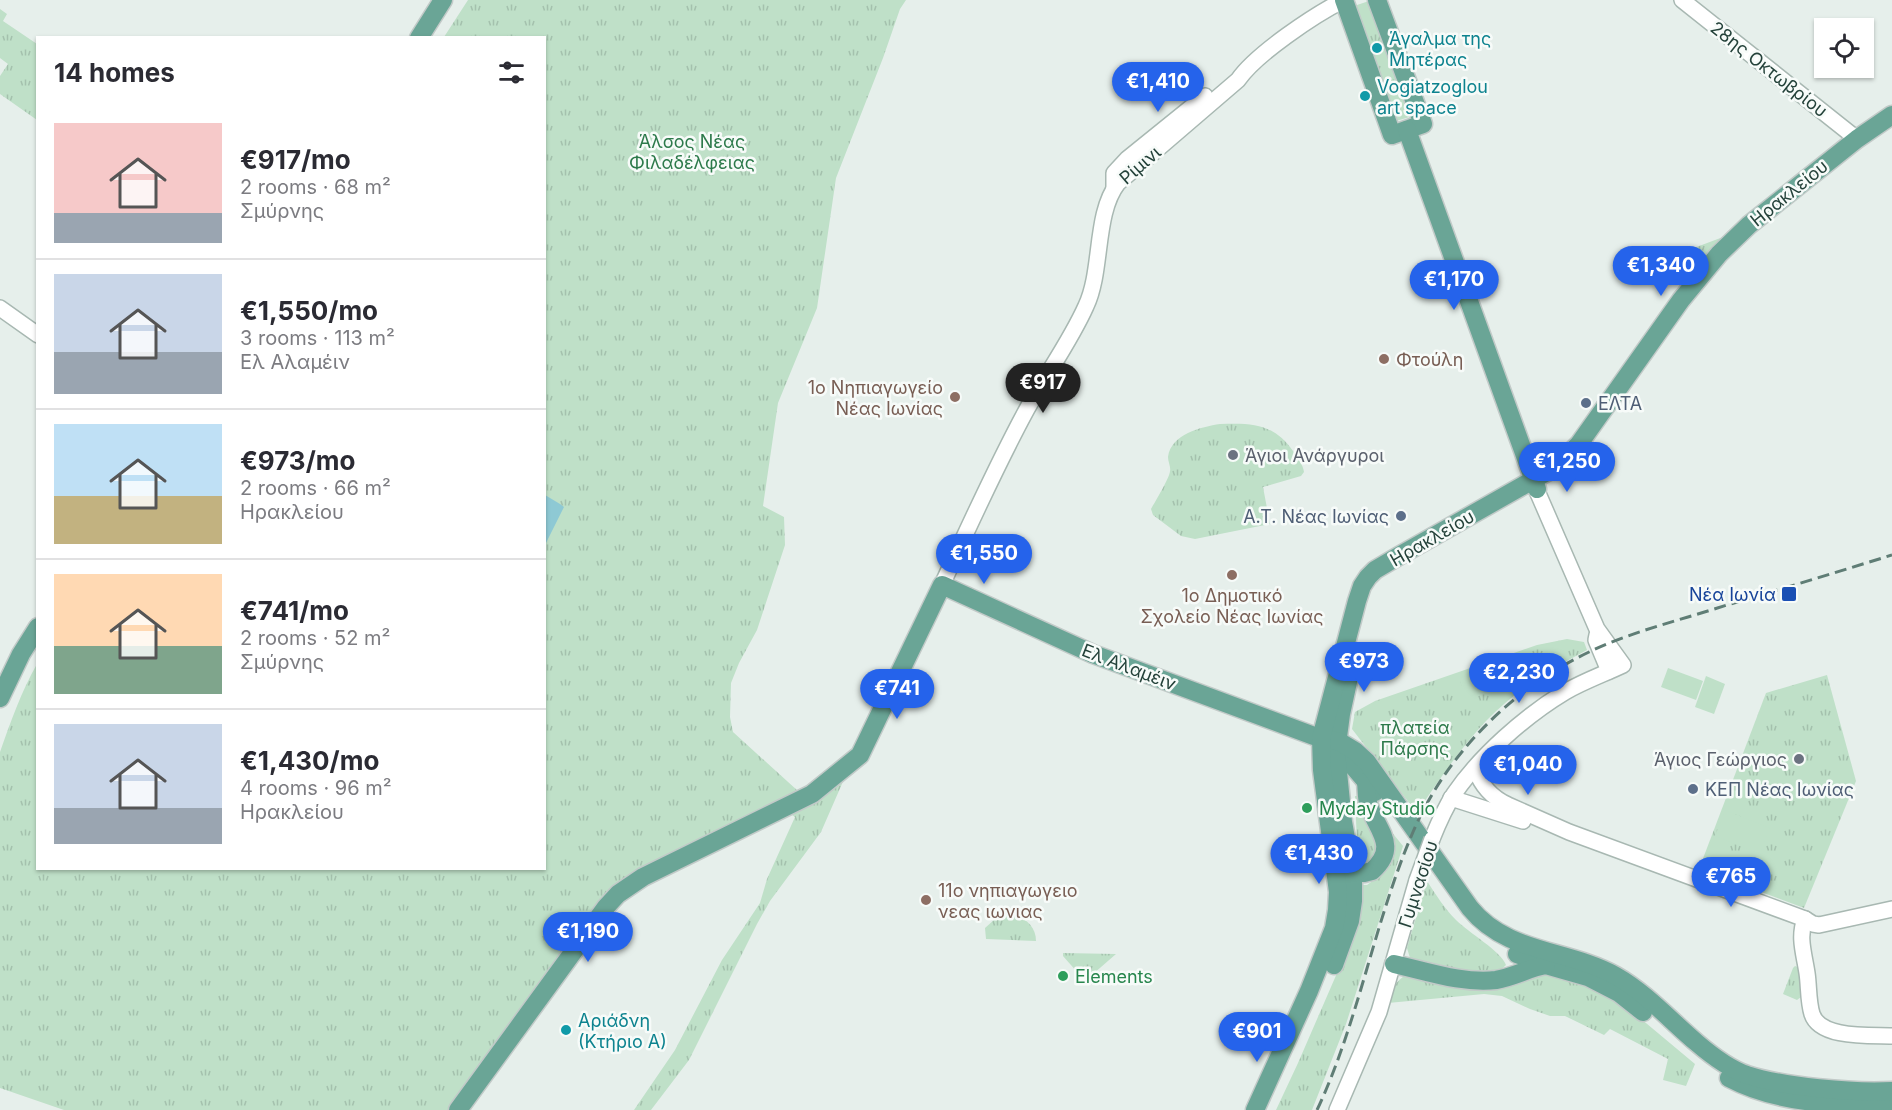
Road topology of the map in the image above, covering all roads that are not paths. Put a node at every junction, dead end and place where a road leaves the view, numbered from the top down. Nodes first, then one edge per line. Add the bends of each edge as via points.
1 (443, 0) edge
2 (1344, 0) edge
3 (1377, 0) edge
4 (1682, 0) edge
5 (420, 36) edge
6 (1892, 116) edge
7 (1892, 129) edge
8 (1407, 130) junction
9 (1857, 139) junction
10 (0, 308) edge
11 (36, 334) edge
12 (1535, 486) junction
13 (942, 585) junction
14 (36, 630) edge
15 (0, 698) edge
16 (1331, 743) junction
17 (1475, 769) junction
18 (1366, 782) junction
19 (1456, 792) junction
20 (1569, 832) junction
21 (1352, 871) junction
22 (1892, 909) edge
23 (1812, 922) junction
24 (1498, 947) junction
25 (1394, 964) junction
26 (1546, 966) junction
27 (1510, 976) junction
28 (1892, 1036) edge
29 (1892, 1091) edge
30 (1892, 1106) edge
31 (458, 1110) edge
32 (1255, 1110) edge
33 (1265, 1110) edge
34 (1336, 1110) edge

1 - 5 main road
2 - 8 main road
2 - 13 street, Ρίμινι via 1246,69 1114,188 1087,304 1026,410
3 - 8 main road
4 - 9 street, 28ης Οκτωβρίου
6 - 9 main road, Ηρακλείου
7 - 12 main road, Ηρακλείου via 1849,159 1737,251 1703,290 1586,453 1564,472
8 - 12 main road
9 - 12 main road, Ηρακλείου via 1749,225 1719,254 1681,300 1579,444
10 - 11 street
12 - 16 main road, Ηρακλείου via 1397,557 1368,577 1357,601
12 - 17 street, Γυμνασίου via 1597,628 1596,640 1616,668 1564,692 1535,712
13 - 16 main road, Ελ Αλαμέιν via 1093,654
13 - 31 main road via 860,755 816,791 643,877 618,894
14 - 15 main road
16 - 18 main road
16 - 21 main road, Ηρακλείου
16 - 29 main road via 1349,746 1367,762 1470,908 1504,936 1618,976 1702,1047 1746,1074 1797,1085
16 - 32 main road, Ηρακλείου via 1322,770 1337,883 1337,917 1321,963
17 - 19 street, Γυμνασίου
17 - 20 street via 1499,801
18 - 21 main road via 1369,807 1386,847 1372,871
18 - 24 main road via 1463,917
19 - 20 street via 1529,822
19 - 25 street, Γυμνασίου, bridge via 1432,839
20 - 23 street
21 - 33 main road, Ηρακλείου via 1352,912 1346,933 1304,1032
22 - 23 street
23 - 28 street via 1800,934 1817,1023 1848,1034
24 - 26 main road
24 - 27 main road via 1514,963
25 - 27 main road via 1473,980
25 - 34 street, Γυμνασίου via 1380,1012
26 - 27 main road
26 - 30 main road via 1588,977 1619,993 1703,1062 1745,1086 1810,1101

